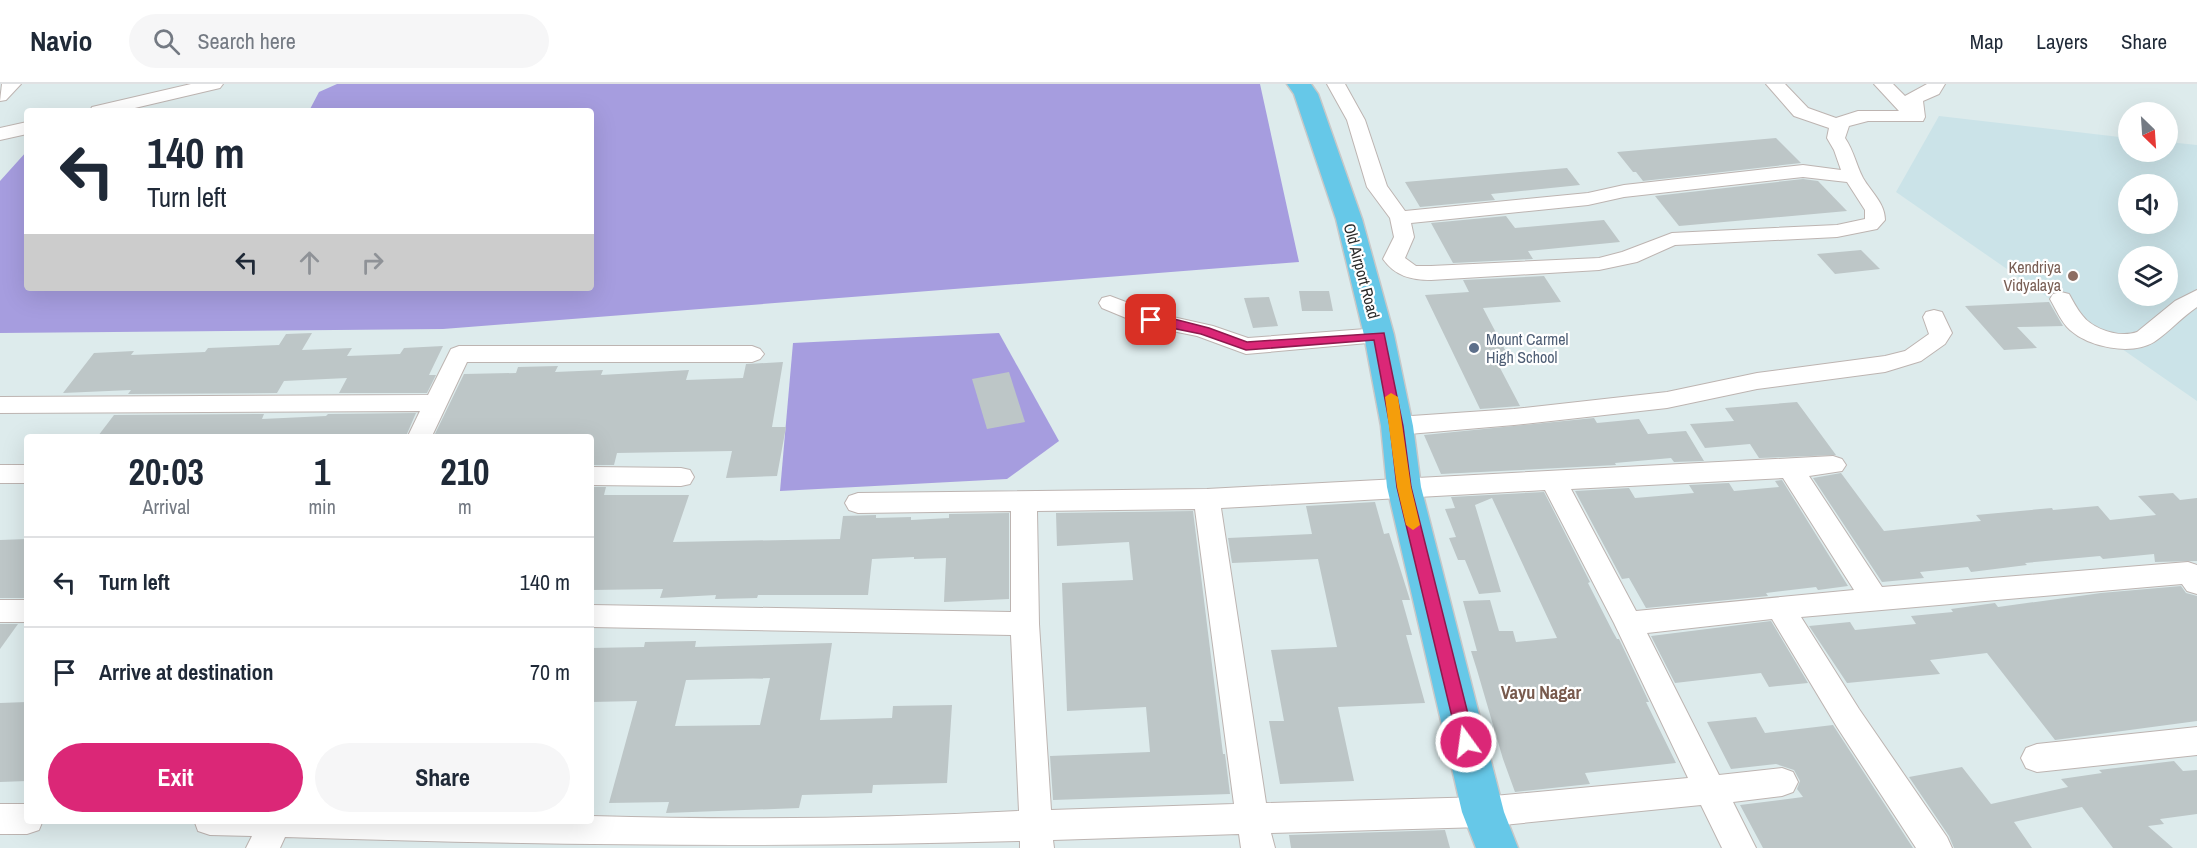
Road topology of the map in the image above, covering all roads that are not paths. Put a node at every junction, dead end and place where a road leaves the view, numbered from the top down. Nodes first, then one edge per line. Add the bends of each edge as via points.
1 (12, 84) edge
2 (214, 84) edge
3 (1299, 84) edge
4 (1336, 84) edge
5 (1775, 84) edge
6 (1883, 84) edge
7 (1936, 84) edge
8 (0, 96) edge
9 (112, 108) edge
10 (1916, 117) junction
11 (1839, 125) junction
12 (24, 129) edge
13 (0, 134) edge
14 (1853, 177) junction
15 (1400, 218) junction
16 (2197, 297) edge
17 (2061, 299) dead end
18 (1110, 303) dead end
19 (1934, 317) dead end
20 (1379, 335) junction
21 (752, 354) dead end
22 (437, 403) junction
23 (0, 405) edge
24 (1396, 426) junction
25 (421, 434) edge
26 (1833, 465) dead end
27 (1790, 468) junction
28 (0, 474) edge
29 (24, 474) edge
30 (594, 476) edge
31 (681, 477) dead end
32 (1553, 480) junction
33 (1404, 487) junction
34 (1207, 499) junction
35 (1024, 501) junction
36 (858, 503) dead end
37 (2194, 576) edge
38 (1875, 600) junction
39 (1780, 607) junction
40 (0, 611) edge
41 (24, 611) edge
42 (594, 616) edge
43 (1628, 623) junction
44 (1025, 624) junction
45 (2197, 741) edge
46 (2037, 758) dead end
47 (1782, 782) dead end
48 (1710, 790) junction
49 (1483, 812) junction
50 (0, 819) edge
51 (24, 819) edge
52 (225, 824) edge
53 (1255, 834) edge
54 (269, 836) edge
55 (1037, 836) edge
56 (512, 839) edge
57 (920, 840) edge
58 (716, 842) edge
59 (1497, 848) edge
60 (1739, 848) edge
61 (1935, 848) edge

1 - 8 street
2 - 9 street
3 - 20 main road, Old Airport Road via 1306,94 1349,219
4 - 15 street via 1356,120 1377,187
5 - 11 street via 1802,112
6 - 10 street
7 - 10 street via 1933,90 1913,98
10 - 11 street via 1863,117
11 - 14 street via 1836,138
12 - 13 street
14 - 15 street via 1803,171
14 - 15 street via 1875,210 1875,220 1870,225 1837,231 1672,239 1629,257 1599,264 1412,273 1394,259 1404,237
16 - 17 street via 2171,313 2143,339 2121,342 2077,324
18 - 20 street via 1151,320 1205,331 1246,346
19 - 24 street via 1941,333 1937,339 1913,356 1885,364 1757,381 1667,400
20 - 24 main road, Old Airport Road
21 - 22 street via 459,354
22 - 23 street
22 - 25 street
24 - 33 main road, Old Airport Road
26 - 27 street
27 - 32 street
27 - 38 street
28 - 29 street
30 - 31 street
32 - 33 street
32 - 43 street
33 - 34 street
33 - 49 main road, Old Airport Road
34 - 35 street
34 - 53 street
35 - 36 street
35 - 44 street
37 - 38 street
38 - 39 street
39 - 43 street
39 - 61 street
40 - 41 street
42 - 44 street
43 - 48 street
44 - 55 street
45 - 46 street
47 - 48 street
48 - 49 street
48 - 60 street
49 - 53 street
49 - 59 main road, Old Airport Road
50 - 51 street
52 - 54 street
53 - 55 street
54 - 56 street
55 - 57 street
56 - 58 street
57 - 58 street

